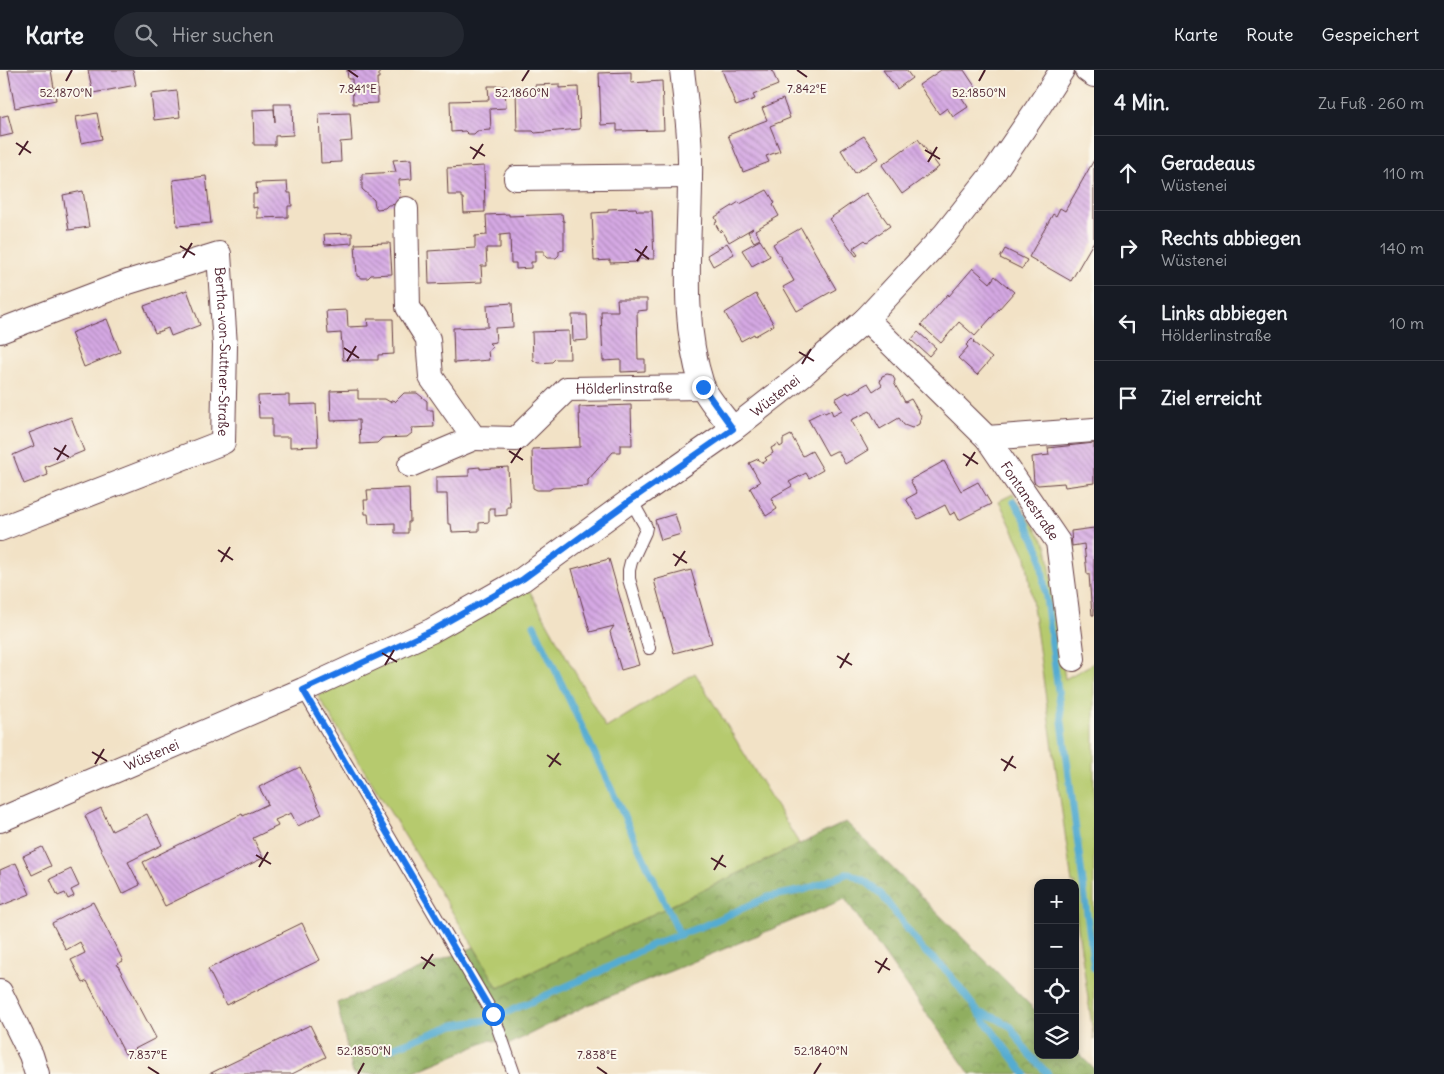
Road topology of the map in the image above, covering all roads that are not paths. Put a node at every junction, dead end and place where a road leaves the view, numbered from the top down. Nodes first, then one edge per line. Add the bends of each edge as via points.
1 (682, 70) edge
2 (1062, 70) edge
3 (1087, 70) edge
4 (1094, 75) edge
5 (690, 176) junction
6 (516, 178) dead end
7 (406, 209) dead end
8 (866, 319) junction
9 (0, 331) edge
10 (703, 387) junction
11 (733, 429) junction
12 (1094, 430) edge
13 (474, 438) junction
14 (987, 438) junction
15 (410, 465) dead end
16 (631, 500) junction
17 (0, 529) edge
18 (649, 648) dead end
19 (1073, 659) dead end
20 (303, 690) junction
21 (0, 820) edge
22 (0, 992) edge
23 (37, 1074) edge
24 (514, 1074) edge

1 - 5 street
2 - 8 street, Wüstenei via 994,172 944,234
3 - 4 street
5 - 6 street
5 - 10 street via 687,270 690,332
7 - 13 street via 408,307 428,339 431,377
8 - 11 street, Wüstenei
8 - 14 street, Fontanestraße
9 - 17 street, Bertha-von-Suttner-Straße via 128,282 220,254 225,346 223,442
10 - 11 street
10 - 13 street, Hölderlinstraße via 567,389 516,439
11 - 16 street, Wüstenei
12 - 14 street
13 - 15 street, Hölderlinstraße
14 - 19 street, Fontanestraße via 1058,542
16 - 18 lane via 646,527 629,570
16 - 20 street, Wüstenei via 523,579 431,631
20 - 21 street, Wüstenei
20 - 24 lane via 495,1017
22 - 23 street

